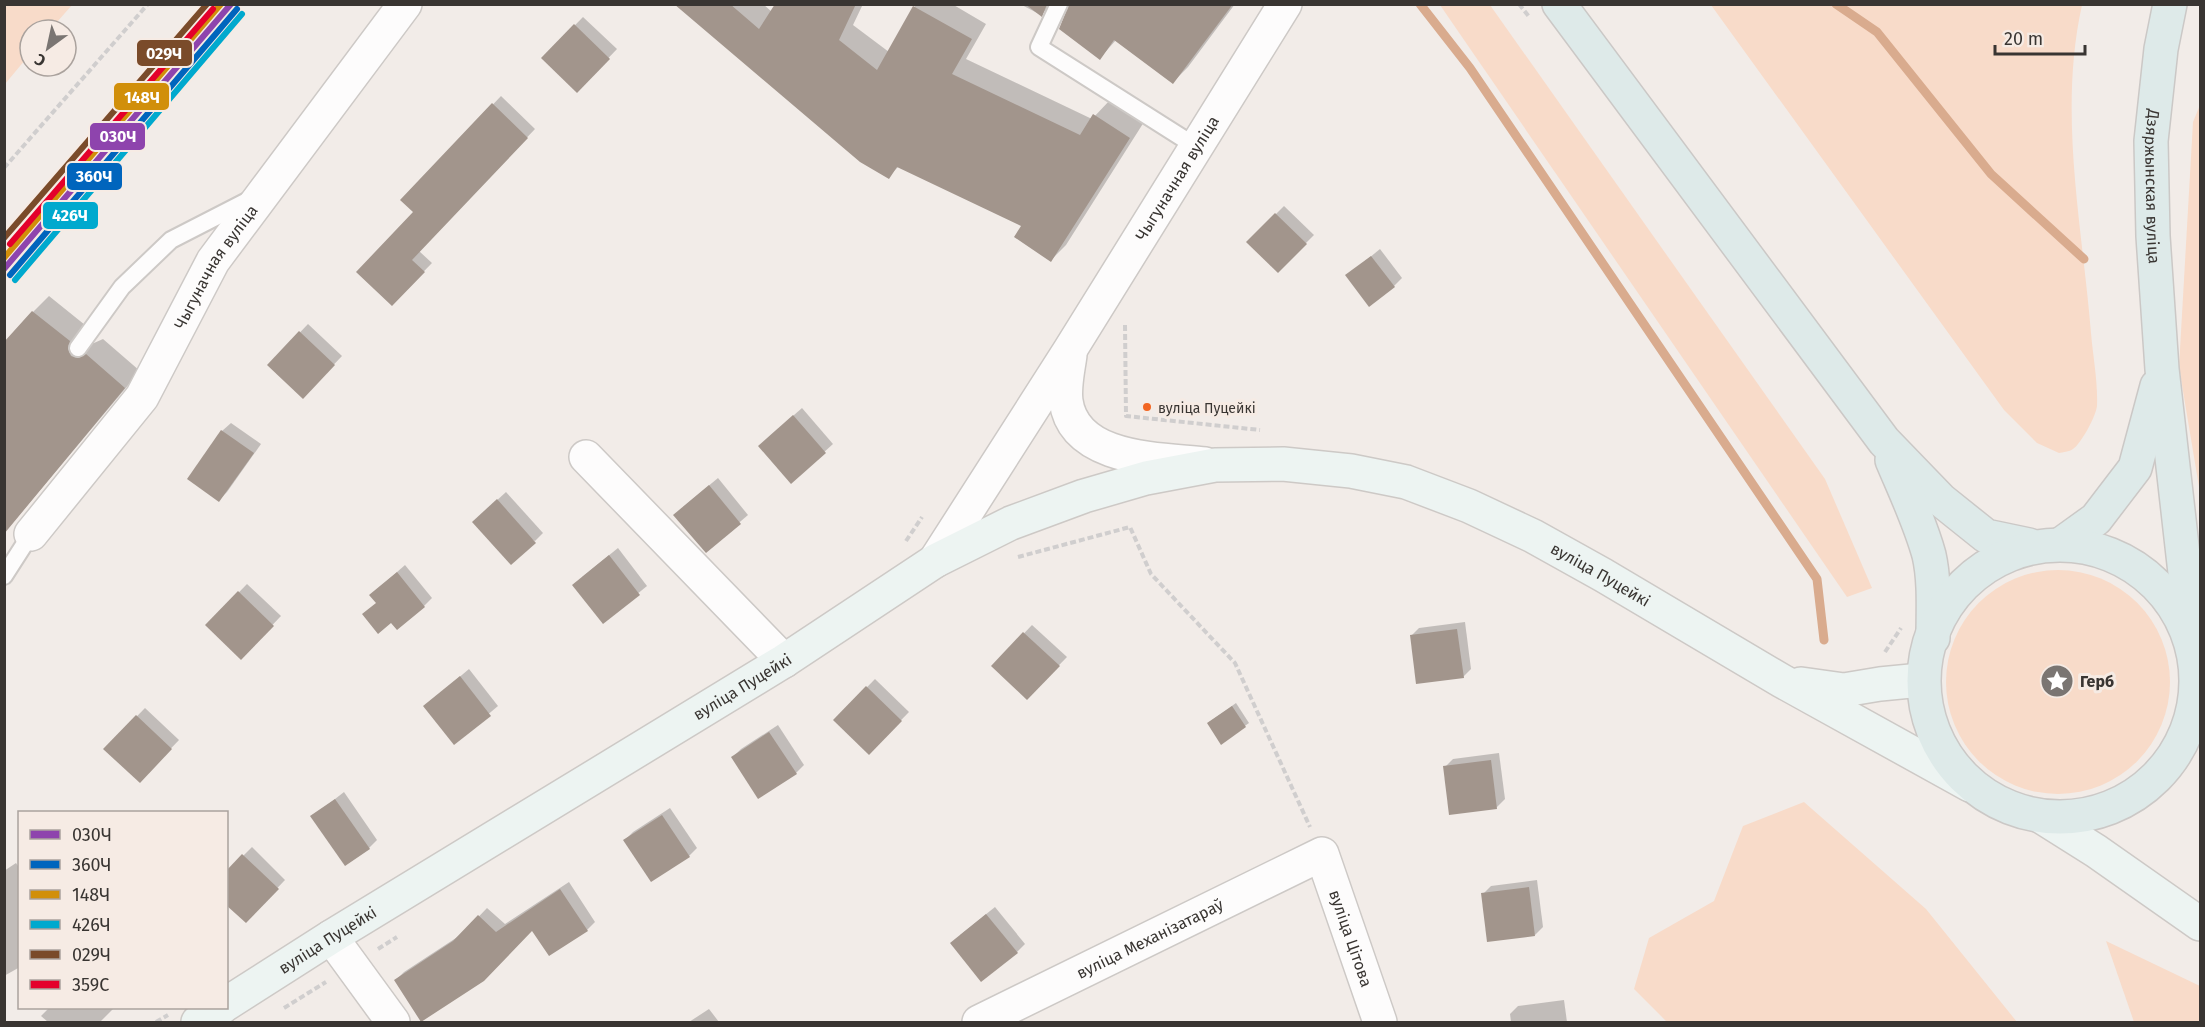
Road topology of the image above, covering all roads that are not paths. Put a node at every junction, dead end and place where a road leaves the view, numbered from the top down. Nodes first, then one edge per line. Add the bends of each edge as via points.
1 (405, 4) edge
2 (1059, 4) edge
3 (1285, 4) edge
4 (2170, 4) edge
5 (1546, 14) edge
6 (1197, 144) junction
7 (266, 192) junction
8 (78, 348) dead end
9 (1070, 350) junction
10 (2162, 369) junction
11 (1884, 441) junction
12 (586, 457) dead end
13 (1215, 465) junction
14 (31, 534) joint
15 (2064, 542) junction
16 (2031, 545) junction
17 (935, 561) junction
18 (4, 576) edge
19 (1933, 638) junction
20 (784, 660) junction
21 (1920, 680) junction
22 (1782, 681) junction
23 (2197, 687) edge
24 (1970, 785) junction
25 (2042, 817) junction
26 (1322, 854) joint
27 (2200, 924) edge
28 (331, 937) junction
29 (228, 1003) edge
30 (219, 1009) edge
31 (198, 1023) edge
32 (393, 1023) edge
33 (979, 1023) edge
34 (1380, 1023) edge

1 - 7 street, Чыгуначная вуліца
2 - 6 lane via 1039,47
3 - 6 street, Чыгуначная вуліца
4 - 10 main road, Дзяржынская вуліца via 2151,141
5 - 11 main road
6 - 9 street, Чыгуначная вуліца
7 - 8 lane via 171,240 122,286
7 - 14 street, Чыгуначная вуліца via 213,261 142,397
9 - 13 street via 1066,400 1071,420 1084,437 1127,455
9 - 17 street, Чыгуначная вуліца
10 - 15 main road, Дзяржынская вуліца via 2135,468 2096,519
10 - 23 main road, Дзяржынская вуліца
11 - 16 main road via 1941,500 1986,536
11 - 19 main road via 1929,556
12 - 20 street
13 - 17 main road, вуліца Пуцейкі via 1146,478 1084,496 1011,523
13 - 22 main road, вуліца Пуцейкі via 1283,464 1352,471 1406,482 1469,506 1603,575
14 - 18 lane
15 - 16 main road
15 - 23 main road via 2102,549 2128,562 2165,593 2185,626
16 - 19 main road via 1997,556 1972,579
17 - 20 main road, вуліца Пуцейкі
19 - 21 main road
20 - 28 main road, вуліца Пуцейкі
21 - 22 main road, вуліца Пуцейкі via 1844,690
21 - 24 main road via 1926,719 1943,755
22 - 24 main road, вуліца Пуцейкі
23 - 25 main road via 2190,723 2182,740 2173,757 2148,785 2116,806 2080,816
24 - 25 main road via 2004,806
25 - 27 main road
26 - 33 street, вуліца Механізатараў
26 - 34 street, вуліца Цітова
28 - 29 main road, вуліца Пуцейкі
28 - 32 street
30 - 31 main road

